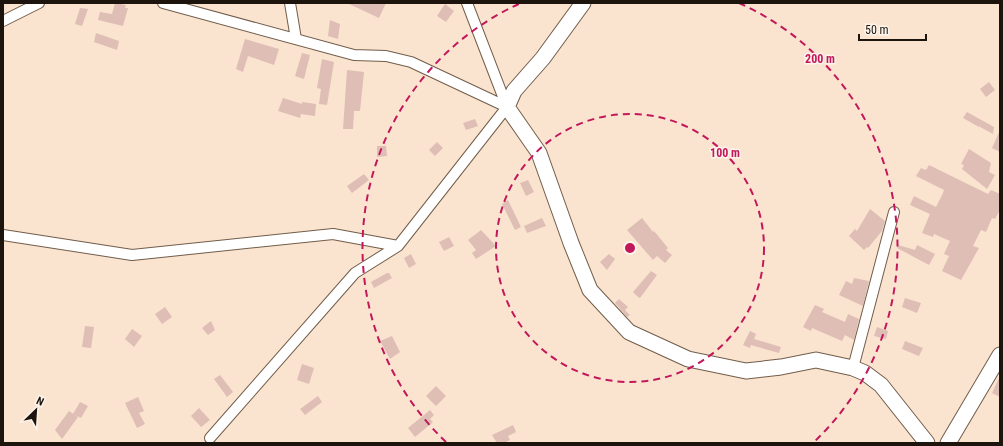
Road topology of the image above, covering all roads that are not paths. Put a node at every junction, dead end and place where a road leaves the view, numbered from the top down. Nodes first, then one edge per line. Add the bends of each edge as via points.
1 (39, 3) edge
2 (163, 3) edge
3 (290, 3) edge
4 (467, 3) edge
5 (583, 3) edge
6 (3, 21) edge
7 (296, 39) junction
8 (507, 107) junction
9 (894, 212) dead end
10 (3, 235) edge
11 (398, 246) junction
12 (1000, 355) edge
13 (853, 368) junction
14 (210, 438) dead end
15 (927, 443) edge
16 (948, 443) edge

1 - 6 street
2 - 7 street
3 - 7 street
4 - 8 street
5 - 8 street via 543,58 514,91
7 - 8 street via 354,55 386,56 412,62
8 - 11 street
8 - 13 street via 539,153 590,290 629,332 688,359 746,371 816,360
9 - 13 street
10 - 11 street via 132,255 333,234
11 - 14 street via 355,273
12 - 16 street
13 - 15 street via 881,385

